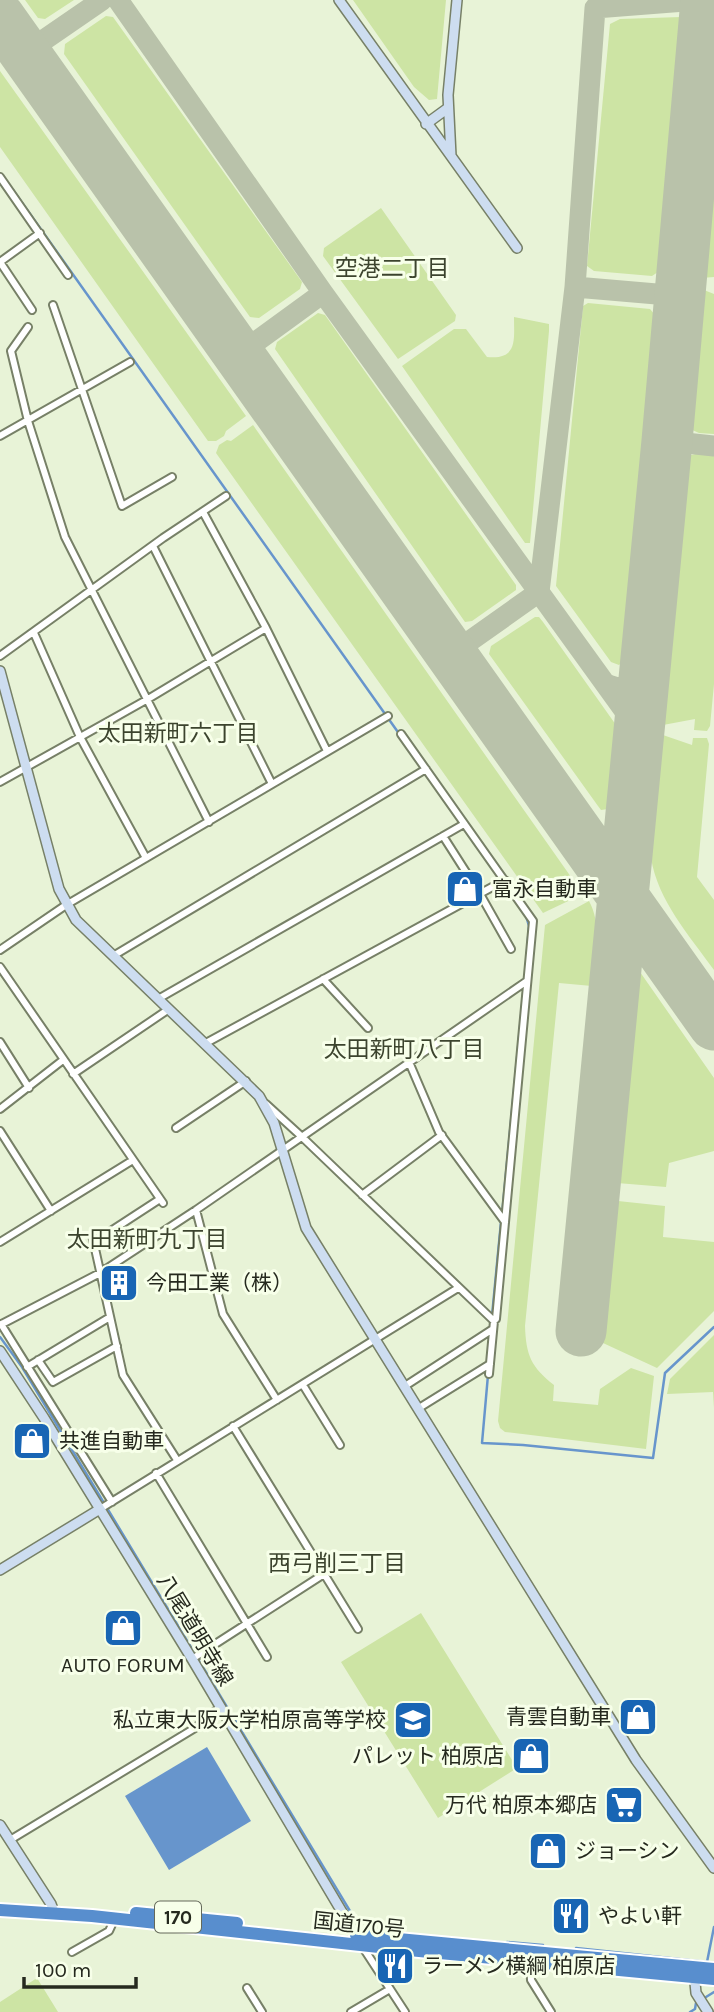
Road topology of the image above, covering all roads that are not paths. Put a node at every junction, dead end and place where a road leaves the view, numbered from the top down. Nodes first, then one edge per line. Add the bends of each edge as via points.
1 (339, 0) edge
2 (457, 0) edge
3 (447, 108) junction
4 (426, 124) junction
5 (451, 158) junction
6 (0, 177) edge
7 (40, 233) junction
8 (517, 247) dead end
9 (0, 262) edge
10 (68, 275) dead end
11 (52, 305) dead end
12 (32, 310) dead end
13 (28, 327) dead end
14 (130, 362) dead end
15 (82, 390) junction
16 (28, 421) junction
17 (0, 436) edge
18 (172, 477) dead end
19 (226, 496) dead end
20 (203, 512) junction
21 (153, 546) junction
22 (93, 590) junction
23 (266, 628) junction
24 (34, 633) junction
25 (0, 656) edge
26 (211, 662) junction
27 (0, 671) edge
28 (148, 699) junction
29 (388, 716) dead end
30 (401, 734) dead end
31 (80, 737) junction
32 (327, 751) junction
33 (27, 767) junction
34 (426, 769) junction
35 (0, 782) edge
36 (272, 784) junction
37 (209, 822) junction
38 (464, 824) junction
39 (443, 836) junction
40 (146, 858) junction
41 (505, 880) junction
42 (480, 894) junction
43 (66, 905) junction
44 (510, 949) dead end
45 (0, 950) edge
46 (113, 956) junction
47 (0, 967) edge
48 (323, 979) junction
49 (527, 981) junction
50 (158, 999) junction
51 (169, 1009) junction
52 (368, 1028) dead end
53 (0, 1042) edge
54 (206, 1043) junction
55 (64, 1060) junction
56 (409, 1062) junction
57 (73, 1074) junction
58 (246, 1081) junction
59 (29, 1088) junction
60 (264, 1104) junction
61 (0, 1109) edge
62 (176, 1128) dead end
63 (0, 1130) edge
64 (442, 1135) junction
65 (301, 1136) junction
66 (282, 1149) junction
67 (133, 1160) junction
68 (362, 1195) junction
69 (51, 1210) junction
70 (196, 1210) junction
71 (505, 1222) junction
72 (0, 1242) edge
73 (100, 1273) junction
74 (458, 1289) junction
75 (110, 1317) junction
76 (1, 1325) edge
77 (493, 1325) junction
78 (375, 1338) junction
79 (117, 1346) junction
80 (0, 1351) edge
81 (38, 1360) junction
82 (490, 1364) junction
83 (27, 1367) junction
84 (489, 1374) dead end
85 (303, 1385) junction
86 (405, 1386) junction
87 (277, 1399) junction
88 (419, 1408) junction
89 (233, 1426) junction
90 (340, 1445) dead end
91 (177, 1460) junction
92 (156, 1474) junction
93 (112, 1502) junction
94 (100, 1509) junction
95 (0, 1570) edge
96 (324, 1574) junction
97 (246, 1623) junction
98 (358, 1629) dead end
99 (196, 1656) junction
100 (267, 1657) dead end
101 (220, 1707) junction
102 (0, 1825) edge
103 (10, 1840) junction
104 (714, 1868) edge
105 (0, 1902) edge
106 (52, 1908) junction
107 (0, 1910) edge
108 (115, 1918) junction
109 (358, 1939) junction
110 (72, 1952) dead end
111 (530, 1961) junction
112 (714, 1969) edge
113 (694, 1971) junction
114 (714, 1979) edge
115 (247, 1988) dead end
116 (390, 1989) junction
117 (261, 2012) edge
118 (351, 2012) edge
119 (405, 2012) edge
120 (551, 2012) edge
121 (708, 2012) edge

1 - 4 street
2 - 3 street
3 - 4 street
3 - 5 street
4 - 5 street
5 - 8 street
6 - 7 street
7 - 9 street
7 - 10 street
9 - 12 street
11 - 15 street
13 - 16 street via 11,351
14 - 15 street
15 - 16 street
15 - 18 street via 122,506
16 - 17 street
16 - 22 street via 65,537
19 - 20 street
20 - 21 street
20 - 23 street
21 - 22 street
21 - 26 street
22 - 24 street
22 - 28 street
23 - 26 street
23 - 32 street
24 - 25 street
24 - 31 street
26 - 28 street
26 - 36 street
27 - 33 street
28 - 31 street
28 - 37 street
29 - 32 street
30 - 34 street
31 - 33 street
31 - 40 street
32 - 36 street
33 - 35 street
33 - 43 street
34 - 38 street
34 - 46 street
36 - 37 street
37 - 40 street
38 - 39 street
38 - 41 street
39 - 42 street
39 - 50 street
40 - 43 street
41 - 42 street
41 - 49 street via 533,921
42 - 44 street
42 - 48 street
43 - 45 street
43 - 46 street
46 - 50 street
47 - 55 street
48 - 52 street
48 - 54 street
49 - 56 street
49 - 71 street
50 - 51 street
51 - 54 street
51 - 57 street
53 - 59 street
54 - 58 street
55 - 57 street
55 - 59 street
56 - 64 street
56 - 65 street
57 - 67 street
58 - 60 street
58 - 62 street
59 - 61 street
60 - 65 street
60 - 66 street
63 - 69 street
64 - 68 street
64 - 71 street
65 - 66 street
65 - 68 street
66 - 70 street
66 - 78 street via 306,1228
67 - 69 street
67 - 73 street via 162,1201 93,1238
68 - 74 street
69 - 72 street
70 - 73 street
70 - 87 street via 223,1314
71 - 77 street
73 - 75 street
73 - 76 street
74 - 77 street
74 - 78 street
75 - 79 street
75 - 81 street
76 - 83 street
77 - 82 street
77 - 86 street
78 - 85 street
78 - 86 street
79 - 81 street via 52,1382
79 - 91 street via 123,1376
80 - 94 street, 八尾道明寺線
81 - 83 street
82 - 84 street
82 - 88 street
83 - 93 street
85 - 87 street
85 - 90 street
86 - 88 street
87 - 89 street
88 - 104 street via 636,1760
89 - 91 street
89 - 96 street
91 - 92 street
92 - 93 street
92 - 97 street
93 - 94 street
94 - 95 street
94 - 99 street, 八尾道明寺線
96 - 97 street
96 - 98 street
97 - 99 street
97 - 100 street
99 - 101 street, 八尾道明寺線
101 - 103 street via 195,1728
101 - 109 street, 八尾道明寺線
102 - 103 street
103 - 106 street
105 - 106 highway, 国道170号 / 170
106 - 107 highway, 国道170号 / 170
106 - 108 highway, 国道170号 / 170
106 - 109 highway, 国道170号 / 170
108 - 109 highway, 国道170号 / 170
108 - 110 street via 109,1931
109 - 111 highway, 国道170号 / 170
109 - 113 highway, 国道170号 / 170
109 - 116 street
111 - 113 highway, 国道170号 / 170
111 - 120 street via 531,1980
112 - 113 highway, 国道170号 / 170
113 - 114 highway, 国道170号 / 170
113 - 121 street via 696,1993
115 - 117 street
116 - 118 street
116 - 119 street

